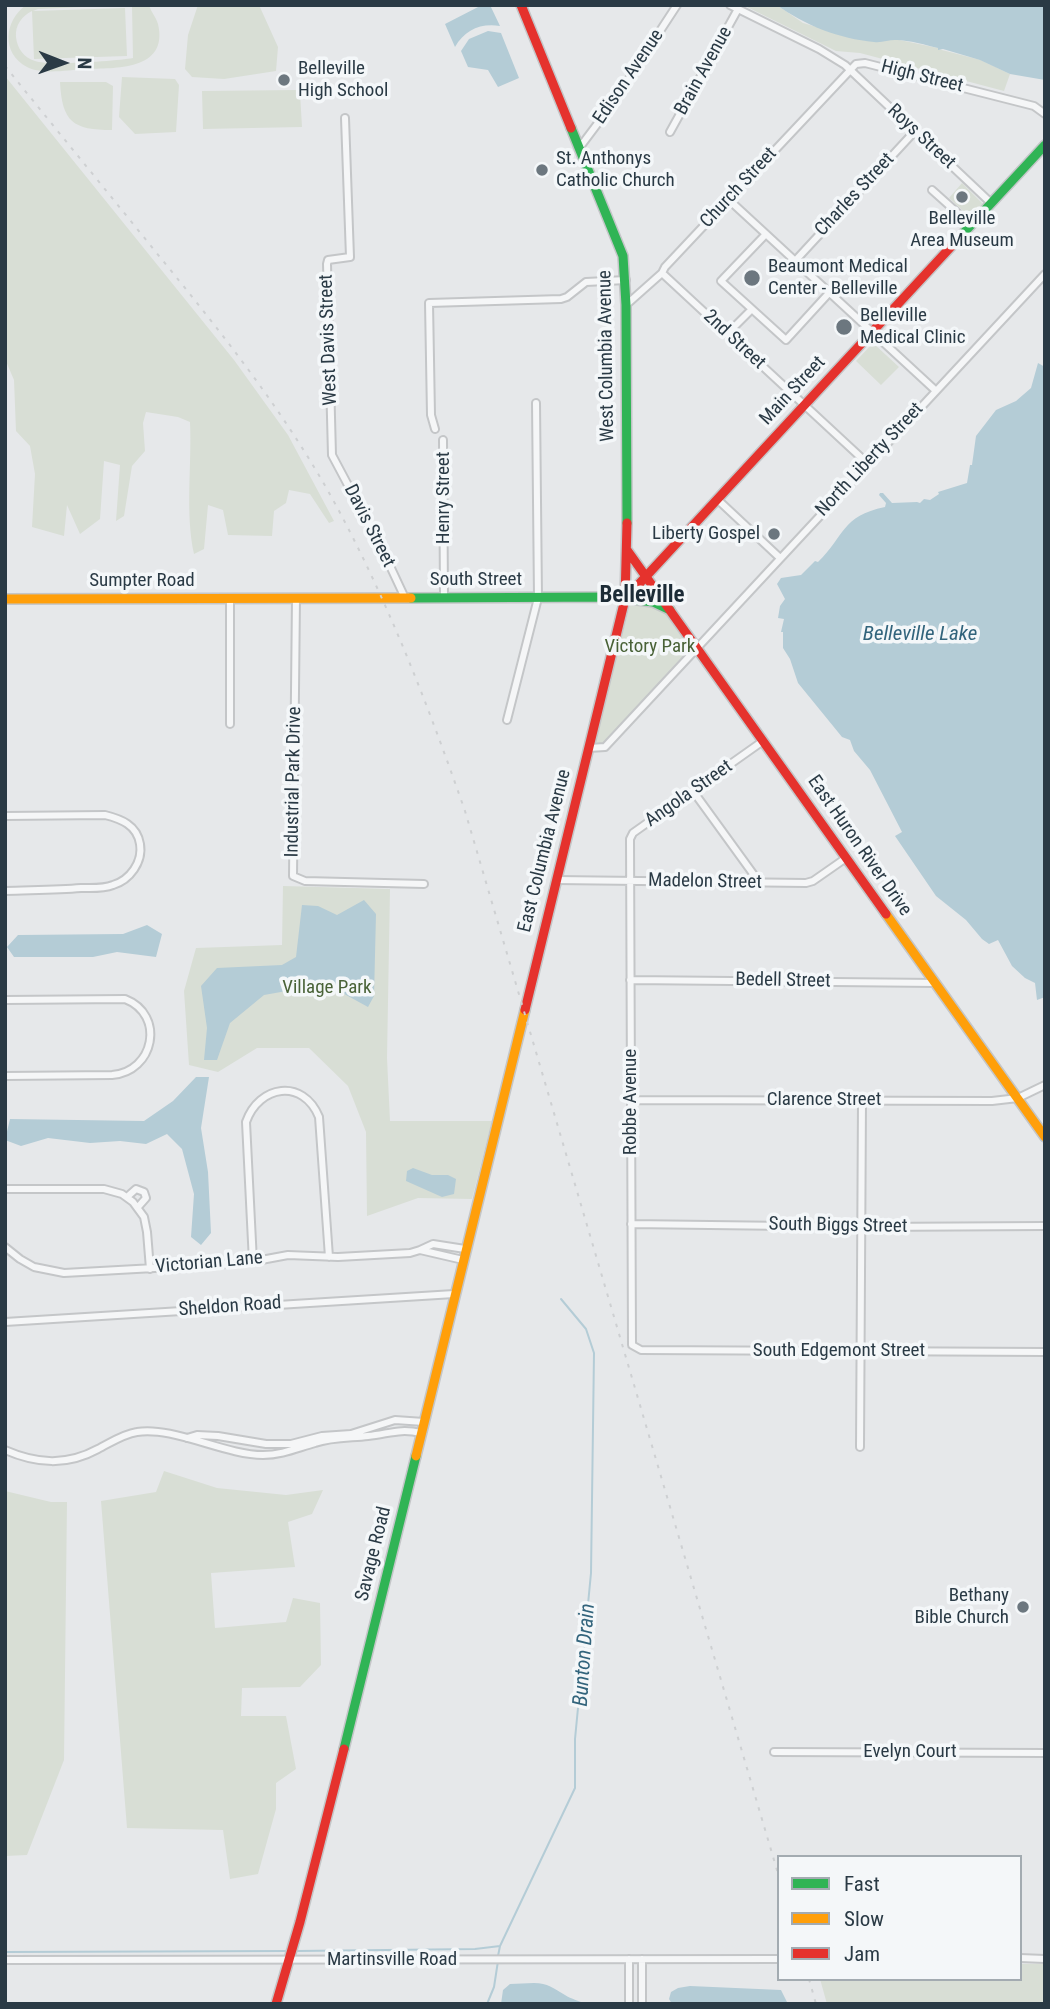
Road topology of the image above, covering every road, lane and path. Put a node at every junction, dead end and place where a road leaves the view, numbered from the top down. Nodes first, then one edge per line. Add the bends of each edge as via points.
1 (522, 5) edge
2 (677, 5) edge
3 (730, 5) edge
4 (738, 9) junction
5 (850, 70) junction
6 (1045, 114) edge
7 (345, 118) dead end
8 (915, 131) junction
9 (670, 132) dead end
10 (580, 147) junction
11 (1043, 151) edge
12 (932, 190) dead end
13 (728, 199) junction
14 (991, 203) junction
15 (971, 225) junction
16 (766, 234) junction
17 (795, 261) junction
18 (662, 273) junction
19 (1045, 274) edge
20 (626, 280) junction
21 (829, 293) junction
22 (626, 305) junction
23 (752, 309) junction
24 (872, 332) junction
25 (727, 334) junction
26 (935, 390) junction
27 (536, 403) dead end
28 (804, 405) junction
29 (435, 429) dead end
30 (443, 440) dead end
31 (332, 455) joint
32 (868, 464) junction
33 (717, 499) junction
34 (626, 549) junction
35 (780, 558) junction
36 (645, 575) junction
37 (5, 598) edge
38 (230, 598) junction
39 (278, 598) joint
40 (296, 598) junction
41 (405, 598) junction
42 (444, 598) junction
43 (538, 598) junction
44 (625, 599) junction
45 (672, 611) junction
46 (696, 647) junction
47 (507, 720) dead end
48 (230, 724) dead end
49 (763, 741) junction
50 (589, 748) junction
51 (693, 791) junction
52 (5, 816) edge
53 (629, 855) joint
54 (846, 858) junction
55 (556, 880) junction
56 (630, 881) junction
57 (758, 883) junction
58 (424, 884) dead end
59 (5, 891) edge
60 (630, 980) junction
61 (936, 983) junction
62 (5, 1000) edge
63 (5, 1076) edge
64 (1045, 1085) edge
65 (1018, 1098) junction
66 (631, 1100) junction
67 (862, 1101) junction
68 (499, 1112) joint
69 (1045, 1137) edge
70 (5, 1189) edge
71 (127, 1197) junction
72 (138, 1207) junction
73 (631, 1224) junction
74 (1045, 1226) edge
75 (860, 1227) junction
76 (465, 1249) junction
77 (420, 1250) junction
78 (7, 1251) edge
79 (329, 1257) junction
80 (463, 1260) junction
81 (253, 1262) junction
82 (150, 1269) junction
83 (454, 1294) junction
84 (5, 1322) edge
85 (635, 1348) joint
86 (861, 1351) junction
87 (1045, 1352) edge
88 (424, 1422) junction
89 (421, 1433) junction
90 (332, 1437) junction
91 (185, 1439) junction
92 (243, 1441) junction
93 (860, 1447) dead end
94 (6, 1450) edge
95 (240, 1452) junction
96 (774, 1752) dead end
97 (1045, 1753) edge
98 (1022, 1958) edge
99 (1045, 1958) edge
100 (629, 1959) junction
101 (642, 1959) junction
102 (777, 1959) edge
103 (5, 1960) edge
104 (289, 1961) junction
105 (276, 2004) edge
106 (629, 2004) edge
107 (642, 2004) edge

1 - 10 street, West Columbia Avenue
2 - 10 street, Edison Avenue
3 - 4 street
4 - 5 street via 819,49
4 - 9 street, Brain Avenue
5 - 6 street, High Street via 865,63 1034,106
5 - 8 street, Roys Street
5 - 13 street, Church Street
7 - 31 street, West Davis Street via 350,257 328,260 327,264
8 - 14 street, Roys Street
8 - 17 street, Charles Street
10 - 20 street, West Columbia Avenue via 618,240
11 - 14 street, Main Street
12 - 15 street
13 - 16 street
13 - 18 street, Church Street
14 - 15 street, Main Street
15 - 24 street, Main Street
16 - 17 street
16 - 23 street via 721,281
17 - 21 street
18 - 22 street, Church Street
18 - 25 street, 2nd Street
19 - 26 street, North Liberty Street
20 - 22 street, West Columbia Avenue
20 - 29 street, Henry Street via 586,282 561,299 429,303 430,415
21 - 23 street via 786,340
21 - 24 street
22 - 34 street, West Columbia Avenue
23 - 25 street
24 - 26 street
24 - 28 street, Main Street
25 - 28 street, 2nd Street
26 - 32 street, North Liberty Street
27 - 43 street
28 - 32 street, 2nd Street
28 - 33 street, Main Street
30 - 42 street, Henry Street
31 - 41 street, Davis Street
32 - 35 street, North Liberty Street
33 - 35 street
33 - 36 street, Main Street
34 - 36 street, East Huron River Drive
34 - 44 street, West Columbia Avenue
35 - 46 street, North Liberty Street
36 - 44 street, Main Street
36 - 45 street, East Huron River Drive
37 - 38 street, Sumpter Road
38 - 39 street, Sumpter Road
38 - 48 street
39 - 40 street, South Street
40 - 41 street, South Street
40 - 58 street, Industrial Park Drive via 293,876 305,881
41 - 42 street, South Street
42 - 43 street, South Street
43 - 44 street, South Street
43 - 47 street
44 - 45 street, South Street
44 - 50 street, East Columbia Avenue
45 - 46 street, East Huron River Drive
46 - 49 street, East Huron River Drive
46 - 50 street, North Liberty Street via 605,747
49 - 51 street, Angola Street
49 - 54 street, East Huron River Drive
50 - 55 street, East Columbia Avenue
51 - 53 street, Angola Street via 633,833
51 - 57 street
52 - 59 street via 118,818 136,832 140,851 130,874 112,886
53 - 56 street, Robbe Avenue
54 - 57 street, Madelon Street via 810,883
54 - 61 street, East Huron River Drive
55 - 56 street, Madelon Street
55 - 68 street, East Columbia Avenue
56 - 57 street, Madelon Street
56 - 60 street, Robbe Avenue
60 - 61 street, Bedell Street
60 - 66 street, Robbe Avenue
61 - 65 street, East Huron River Drive
62 - 63 street via 125,999 145,1014 151,1034 145,1056 124,1073
64 - 65 street
65 - 67 street, Clarence Street
65 - 69 street, East Huron River Drive
66 - 67 street, Clarence Street
66 - 73 street, Robbe Avenue
67 - 75 street
68 - 76 street, Savage Road
70 - 71 street via 104,1189
71 - 72 street
71 - 72 street via 136,1189 145,1192
72 - 82 street via 147,1227
73 - 75 street, South Biggs Street
73 - 85 street, Robbe Avenue via 630,1340
74 - 75 street, South Biggs Street
75 - 86 street
76 - 77 street, Victorian Lane via 433,1244
76 - 80 street, Savage Road
77 - 79 street, Victorian Lane
77 - 80 street, Victorian Lane
78 - 82 street, Victorian Lane via 30,1265 57,1273
79 - 81 street, Victorian Lane via 288,1255
79 - 81 street via 319,1117 302,1095 280,1091 257,1103 246,1122
80 - 83 street, Savage Road
81 - 82 street, Victorian Lane
83 - 84 street, Sheldon Road
83 - 88 street, Savage Road
85 - 86 street, South Edgemont Street
86 - 87 street, South Edgemont Street
86 - 93 street
88 - 89 street, Savage Road
88 - 90 street via 396,1420
89 - 90 street via 396,1430
89 - 104 street, Savage Road
90 - 92 street via 290,1444
90 - 95 street via 276,1454
91 - 92 street via 197,1435
91 - 94 street via 136,1432 65,1461 36,1461
91 - 95 street
92 - 95 street
96 - 97 street, Evelyn Court
98 - 99 street
100 - 101 street, Martinsville Road
100 - 104 street, Martinsville Road
100 - 106 street
101 - 102 street, Martinsville Road
101 - 107 street
103 - 104 street, Martinsville Road
104 - 105 street, Savage Road

